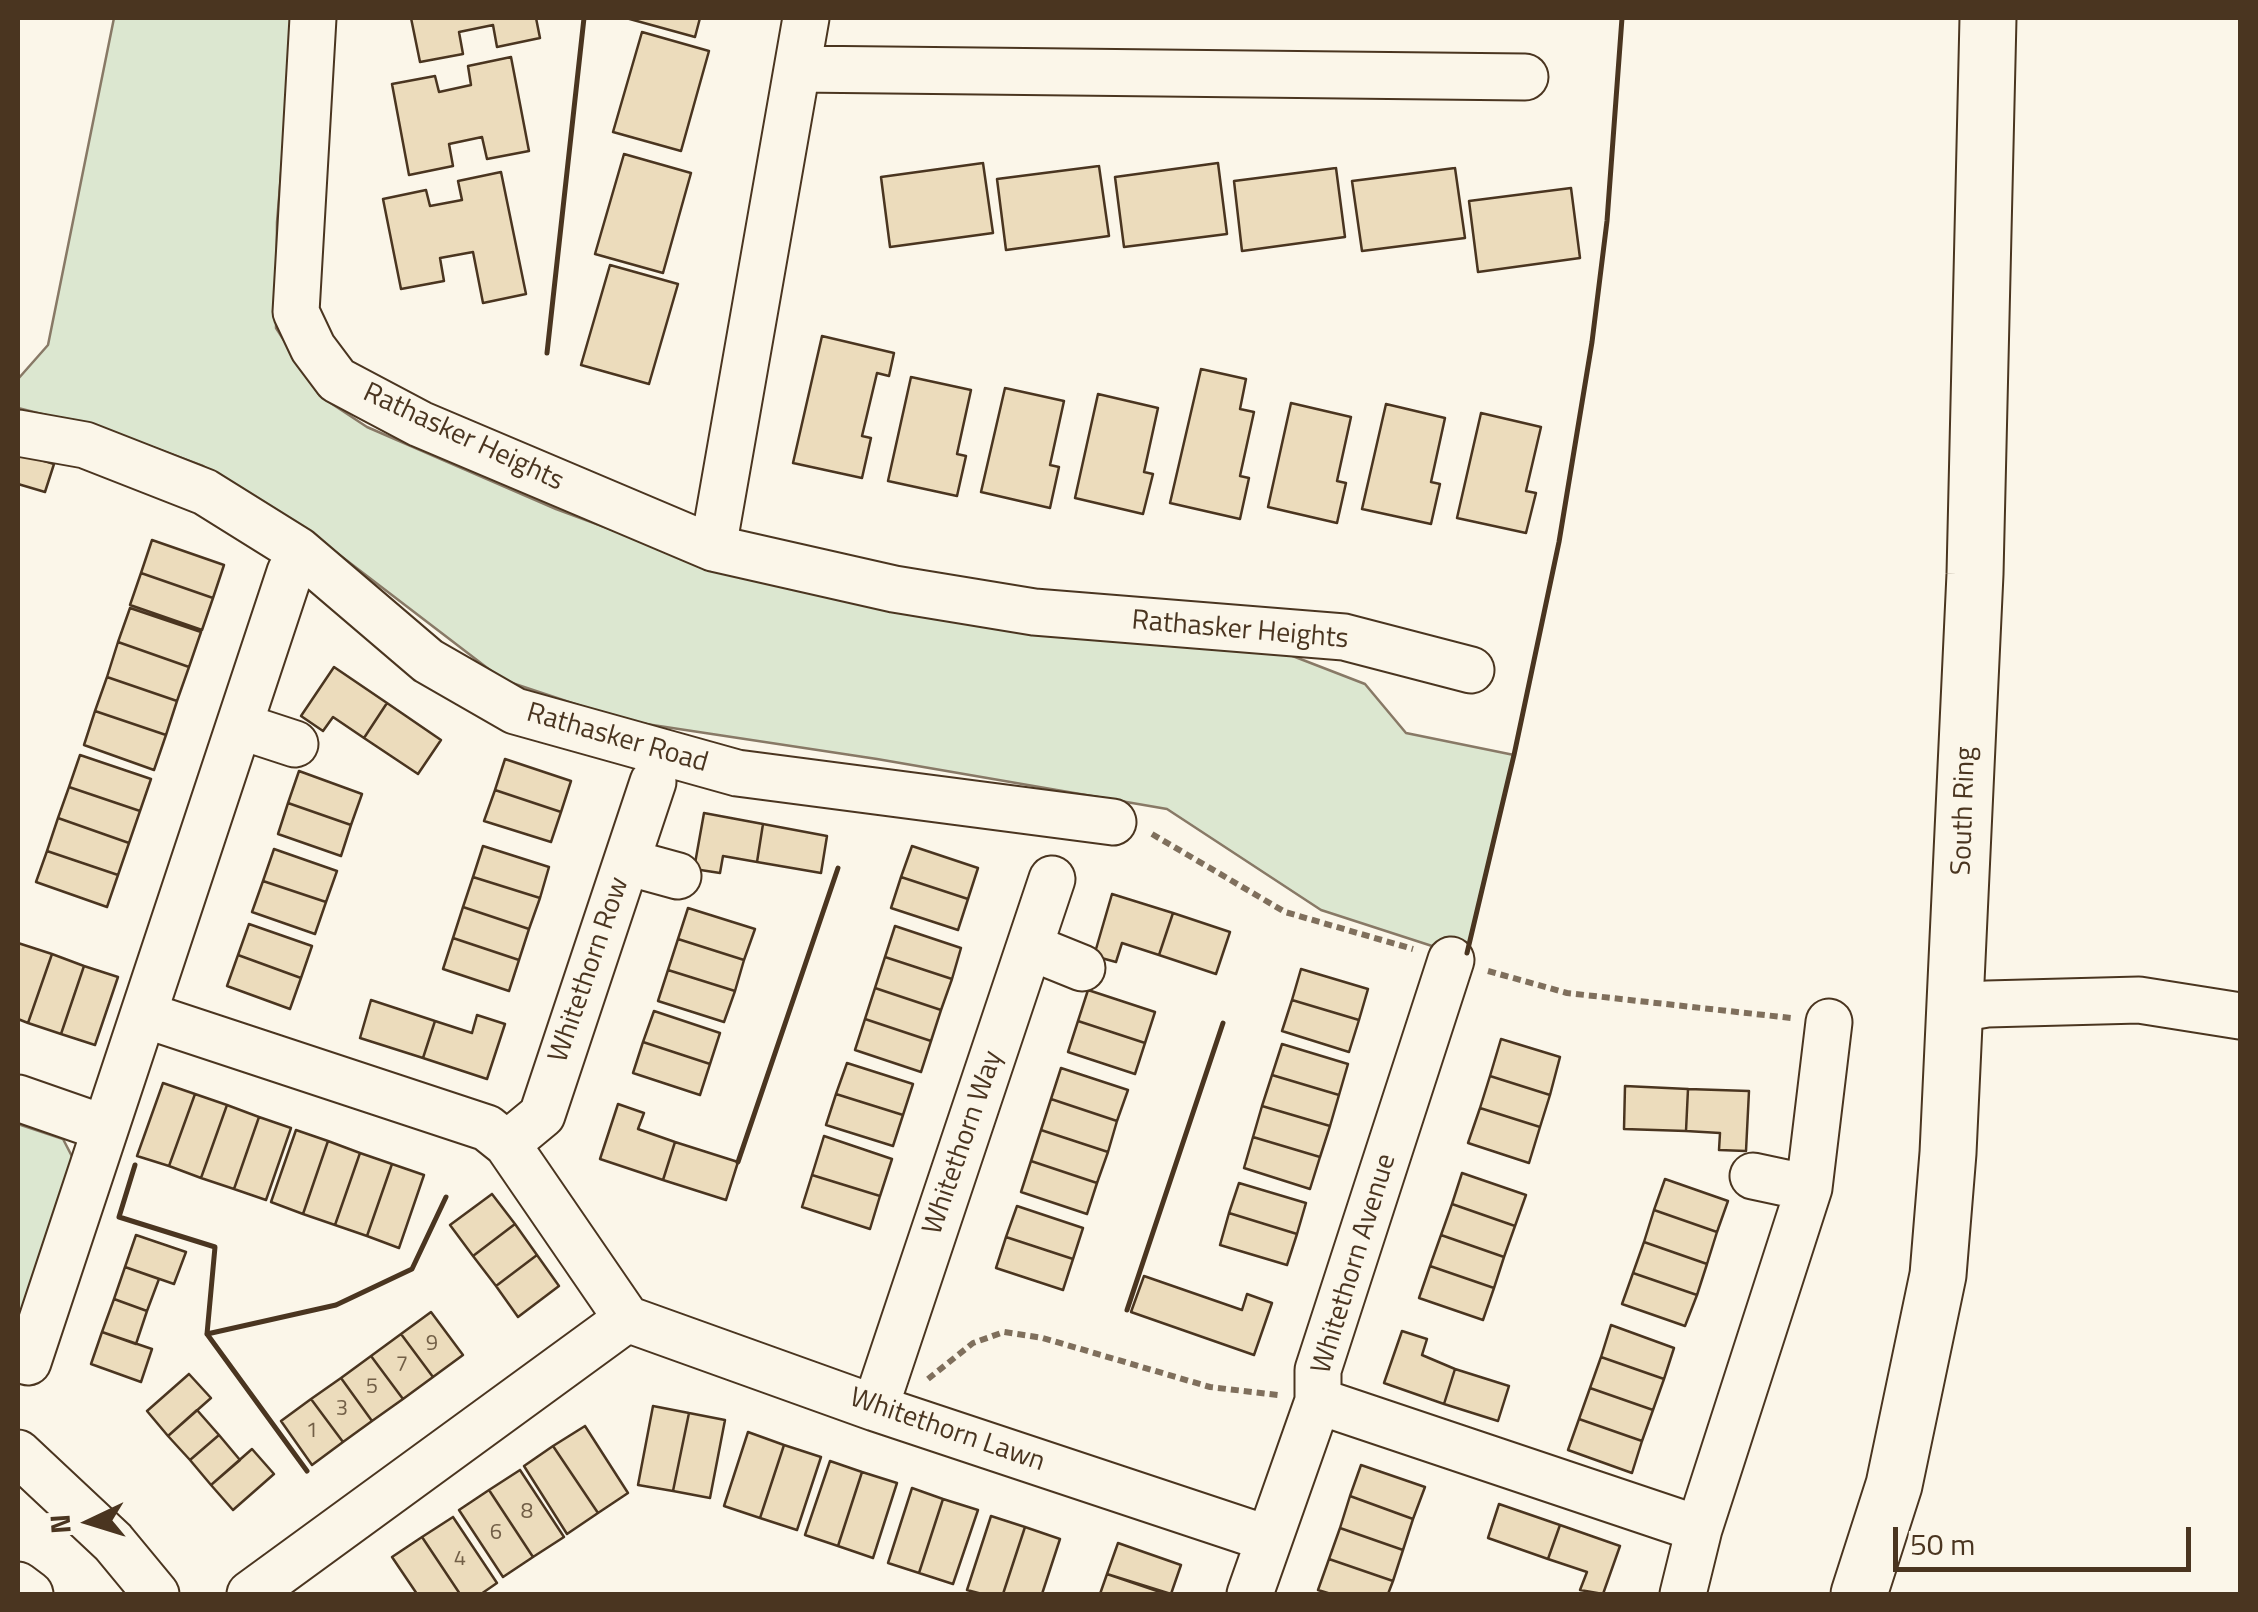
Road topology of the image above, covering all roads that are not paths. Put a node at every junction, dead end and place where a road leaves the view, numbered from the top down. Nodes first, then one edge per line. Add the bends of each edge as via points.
1 (313, 18) edge
2 (806, 18) edge
3 (1988, 18) edge
4 (797, 68) junction
5 (1525, 76) dead end
6 (18, 433) edge
7 (713, 548) junction
8 (290, 572) dead end
9 (1471, 670) dead end
10 (240, 726) junction
11 (294, 744) dead end
12 (653, 782) dead end
13 (1113, 822) road end
14 (627, 862) junction
15 (678, 876) dead end
16 (1052, 879) dead end
17 (1030, 946) junction
18 (1082, 968) dead end
19 (1457, 983) road end
20 (1957, 1009) junction
21 (145, 1015) junction
22 (2240, 1016) edge
23 (1829, 1022) road end
24 (18, 1098) edge
25 (104, 1128) junction
26 (507, 1144) junction
27 (1753, 1176) dead end
28 (1809, 1188) junction
29 (627, 1319) junction
30 (28, 1338) edge
31 (880, 1393) junction
32 (1318, 1400) junction
33 (18, 1453) edge
34 (1699, 1528) junction
35 (1269, 1539) junction
36 (18, 1586) edge
37 (30, 1594) edge
38 (156, 1594) edge
39 (250, 1594) edge
40 (1250, 1594) edge
41 (1683, 1594) edge
42 (1860, 1594) edge

1 - 7 street, Rathasker Heights via 296,312 337,380 420,424
2 - 4 street
3 - 20 main road, South Ring
4 - 5 street
4 - 7 street
6 - 13 street, Rathasker Road via 85,446 204,492 298,550 428,660 514,711 737,773
7 - 9 street, Rathasker Heights via 1034,612 1344,637
8 - 10 street
10 - 11 street
10 - 21 street
12 - 14 street, Whitethorn Row
14 - 15 street
14 - 26 street, Whitethorn Row via 542,1115
16 - 17 street, Whitethorn Way
17 - 18 street
17 - 31 street, Whitethorn Way
19 - 32 street, Whitethorn Avenue via 1318,1370
20 - 22 street via 2139,1000
20 - 42 main road, South Ring via 1938,1275 1894,1485
21 - 25 street
21 - 26 street via 487,1128
23 - 28 street
24 - 25 street
25 - 30 street
26 - 29 street
27 - 28 street
28 - 34 street
29 - 31 street, Whitethorn Lawn
29 - 39 street
31 - 35 street, Whitethorn Lawn
32 - 34 street
32 - 35 street, Whitethorn Avenue
33 - 38 street via 113,1542
34 - 41 street
35 - 40 street, Whitethorn Avenue
36 - 37 street

